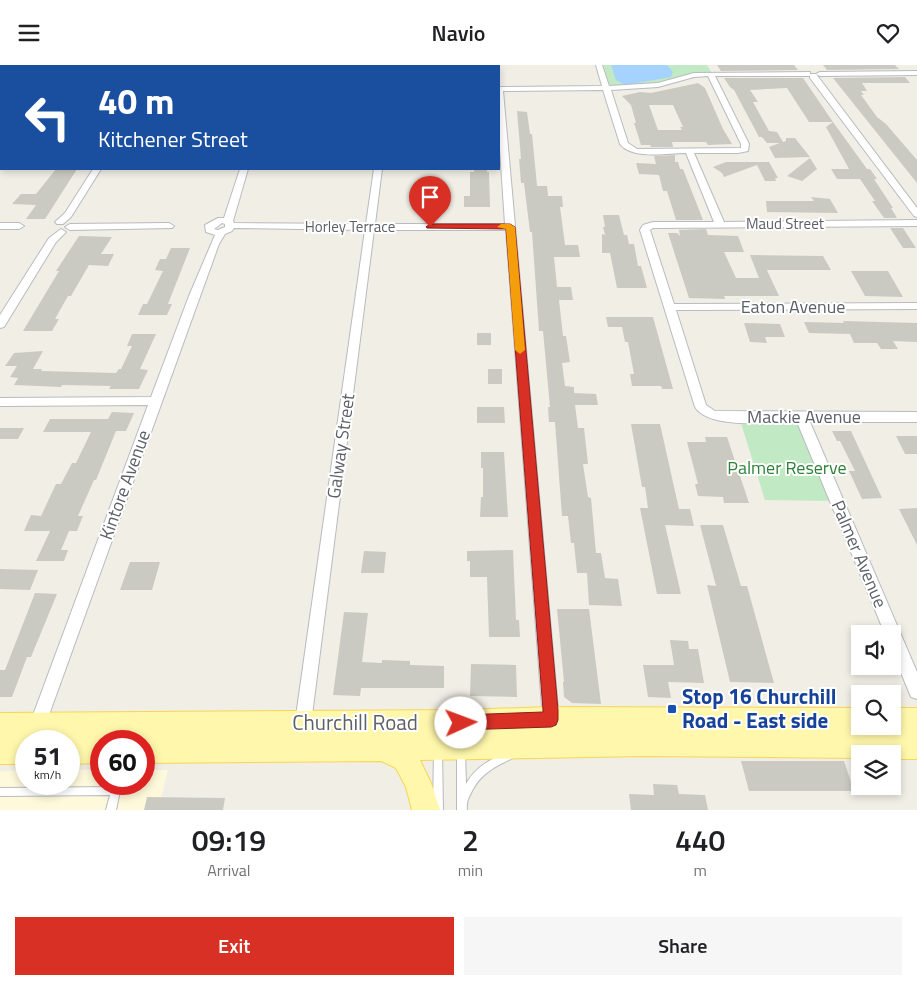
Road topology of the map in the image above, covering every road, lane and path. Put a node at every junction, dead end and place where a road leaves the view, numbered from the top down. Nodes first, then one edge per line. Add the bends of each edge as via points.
1 (599, 65) edge
2 (909, 65) edge
3 (917, 73) edge
4 (710, 74) junction
5 (814, 74) junction
6 (606, 88) junction
7 (500, 89) edge
8 (500, 102) edge
9 (689, 151) junction
10 (96, 170) edge
11 (244, 170) edge
12 (378, 170) edge
13 (917, 214) edge
14 (917, 223) edge
15 (720, 224) junction
16 (0, 226) edge
17 (19, 226) dead end
18 (169, 226) dead end
19 (371, 226) junction
20 (62, 227) junction
21 (510, 227) junction
22 (222, 229) junction
23 (917, 306) edge
24 (669, 307) junction
25 (0, 324) edge
26 (156, 401) junction
27 (0, 402) edge
28 (917, 417) edge
29 (802, 418) junction
30 (917, 691) edge
31 (551, 720) junction
32 (851, 721) edge
33 (901, 721) edge
34 (917, 721) edge
35 (303, 723) junction
36 (0, 726) edge
37 (37, 726) junction
38 (450, 735) junction
39 (532, 746) junction
40 (917, 746) edge
41 (387, 749) junction
42 (155, 750) edge
43 (0, 751) edge
44 (15, 751) edge
45 (0, 792) edge
46 (461, 807) edge
47 (111, 810) edge
48 (426, 810) edge
49 (438, 810) edge

1 - 6 street
2 - 3 street
3 - 5 street
4 - 5 street
4 - 6 street via 658,85
4 - 9 street via 746,147 738,151
5 - 13 street
6 - 7 street
6 - 9 street via 624,144 629,149
8 - 21 street
9 - 15 street
10 - 20 street
11 - 22 street, Kintore Avenue
12 - 19 street, Galway Street
14 - 15 street, Maud Street
15 - 24 street, Maud Street via 646,227
16 - 17 street
18 - 20 street
19 - 21 street, Horley Terrace
19 - 22 street, Horley Terrace
19 - 35 street, Galway Street
20 - 25 street
21 - 31 street
22 - 26 street, Kintore Avenue
23 - 24 street, Eaton Avenue
24 - 29 street, Mackie Avenue via 705,412 716,417
26 - 27 street
26 - 37 street, Kintore Avenue
28 - 29 street, Mackie Avenue
29 - 30 street, Palmer Avenue
31 - 32 main road, Churchill Road
31 - 38 main road, Churchill Road
33 - 34 main road
35 - 37 main road, Churchill Road
35 - 38 main road, Churchill Road
36 - 37 main road, Churchill Road
38 - 39 main road, Churchill Road
38 - 41 main road, Churchill Road
38 - 46 lane
38 - 49 lane
39 - 40 main road, Churchill Road via 644,743
39 - 46 lane via 483,767 475,775
41 - 42 main road, Churchill Road
41 - 48 main road via 405,759 418,783
43 - 44 main road
45 - 47 lane via 116,791

